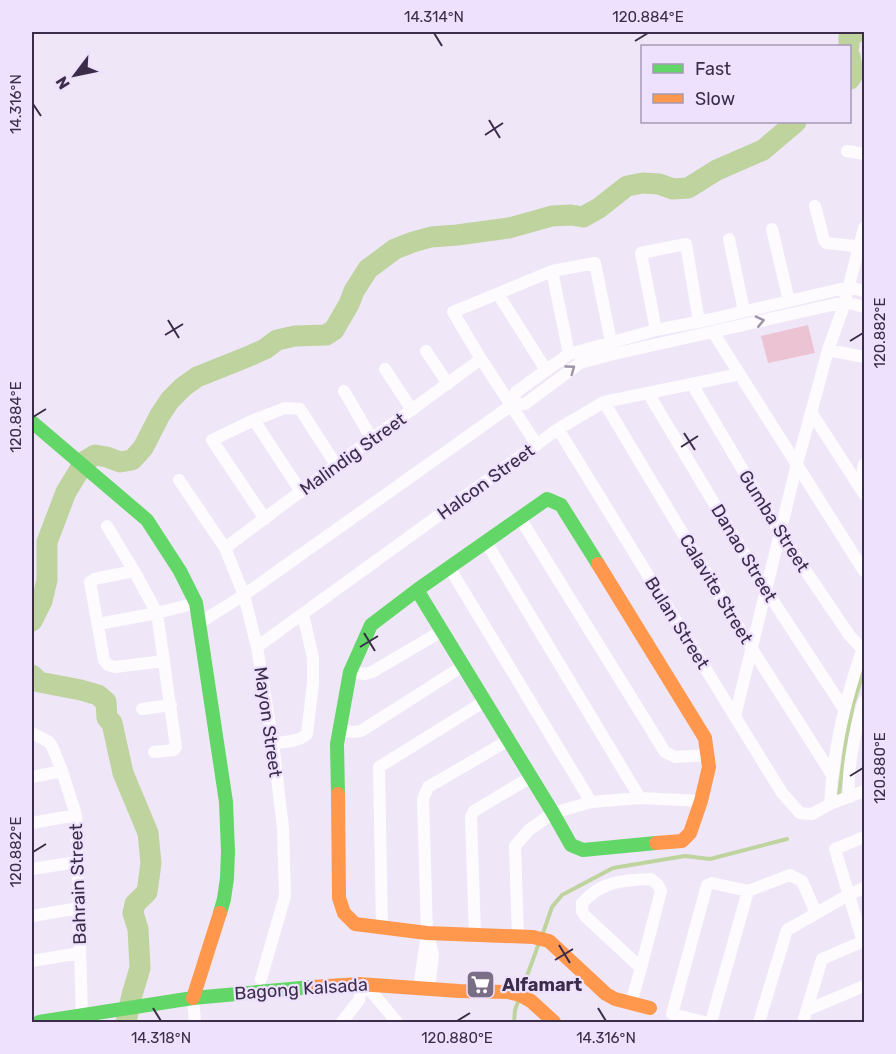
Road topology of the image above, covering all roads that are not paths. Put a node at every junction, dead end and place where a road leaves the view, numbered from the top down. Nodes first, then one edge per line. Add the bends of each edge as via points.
1 (848, 151) dead end
2 (864, 154) edge
3 (815, 206) dead end
4 (864, 228) edge
5 (772, 229) dead end
6 (729, 239) dead end
7 (862, 246) edge
8 (552, 271) junction
9 (849, 287) junction
10 (864, 291) edge
11 (498, 294) junction
12 (789, 301) junction
13 (845, 302) junction
14 (864, 307) edge
15 (744, 311) junction
16 (699, 322) junction
17 (656, 330) junction
18 (713, 332) junction
19 (611, 342) junction
20 (828, 350) junction
21 (426, 351) dead end
22 (569, 354) junction
23 (864, 357) edge
24 (481, 359) junction
25 (385, 369) dead end
26 (546, 370) junction
27 (740, 374) junction
28 (447, 384) junction
29 (692, 384) junction
30 (344, 391) dead end
31 (648, 393) junction
32 (604, 402) junction
33 (512, 405) junction
34 (411, 410) junction
35 (811, 412) junction
36 (254, 420) junction
37 (32, 422) edge
38 (558, 429) junction
39 (372, 440) junction
40 (537, 445) junction
41 (797, 464) junction
42 (864, 464) edge
43 (336, 465) junction
44 (179, 480) dead end
45 (862, 490) edge
46 (301, 492) junction
47 (520, 518) junction
48 (265, 519) junction
49 (107, 526) dead end
50 (780, 533) junction
51 (486, 542) junction
52 (225, 549) junction
53 (449, 567) junction
54 (134, 571) junction
55 (864, 571) edge
56 (417, 590) junction
57 (765, 590) junction
58 (244, 595) junction
59 (195, 603) junction
60 (157, 613) junction
61 (303, 614) junction
62 (199, 623) junction
63 (98, 624) junction
64 (442, 631) junction
65 (257, 647) junction
66 (752, 649) junction
67 (864, 649) edge
68 (164, 661) junction
69 (463, 666) junction
70 (350, 672) junction
71 (485, 701) junction
72 (864, 701) edge
73 (171, 705) junction
74 (142, 709) dead end
75 (844, 709) junction
76 (735, 716) junction
77 (339, 730) junction
78 (32, 733) edge
79 (509, 740) junction
80 (859, 742) edge
81 (273, 743) junction
82 (154, 752) dead end
83 (707, 755) junction
84 (62, 771) junction
85 (831, 773) junction
86 (32, 777) edge
87 (531, 777) junction
88 (864, 791) edge
89 (850, 797) junction
90 (640, 798) junction
91 (701, 801) junction
92 (591, 802) junction
93 (830, 804) junction
94 (554, 813) junction
95 (76, 815) junction
96 (32, 822) edge
97 (864, 837) edge
98 (77, 862) junction
99 (32, 869) edge
100 (864, 888) edge
101 (748, 891) junction
102 (849, 894) junction
103 (79, 908) junction
104 (816, 913) junction
105 (32, 916) edge
106 (382, 927) junction
107 (427, 933) junction
108 (475, 935) junction
109 (519, 937) junction
110 (863, 942) edge
111 (80, 953) junction
112 (32, 961) edge
113 (641, 968) junction
114 (261, 979) dead end
115 (364, 983) junction
116 (864, 986) edge
117 (424, 989) junction
118 (193, 998) junction
119 (631, 1003) junction
120 (650, 1008) dead end
121 (807, 1010) junction
122 (82, 1015) junction
123 (39, 1023) edge
124 (195, 1023) edge
125 (342, 1023) edge
126 (397, 1023) edge
127 (554, 1023) edge
128 (704, 1023) edge
129 (711, 1023) edge
130 (759, 1023) edge
131 (803, 1023) edge

1 - 2 street
3 - 7 street via 826,243
4 - 7 street
5 - 12 street
6 - 15 street
7 - 9 street
8 - 11 street
8 - 19 street via 595,263
8 - 22 street
9 - 10 street
9 - 12 street
9 - 13 street
11 - 24 street via 453,312
11 - 26 street
12 - 15 street
13 - 14 street
18 -> 13 street
13 - 20 street
15 - 16 street
16 - 17 street
16 - 17 street via 686,244 641,254
17 - 19 street
18 - 27 street
33 -> 18 street via 525,404 580,363
19 - 22 street
20 - 23 street
20 - 35 street
21 - 28 street
22 - 26 street
24 - 28 street, Malindig Street
24 - 33 street
25 - 34 street
26 - 33 street via 516,392
27 - 29 street, Halcon Street
27 - 41 street
28 - 34 street, Malindig Street
29 - 31 street, Halcon Street
29 - 50 street, Gumba Street
30 - 39 street
31 - 32 street, Halcon Street
31 - 57 street, Danao Street
32 - 38 street, Halcon Street
32 - 66 street, Calavite Street
33 - 40 street
33 - 58 street
34 - 39 street, Malindig Street
35 - 41 street
35 - 45 street
36 - 43 street via 285,408 300,409
36 - 46 street
36 - 48 street via 212,440
37 - 59 street via 147,520 191,590
38 - 40 street, Halcon Street
38 - 76 street, Bulan Street
39 - 43 street, Malindig Street
40 - 61 street, Halcon Street
41 - 50 street
41 - 55 street
42 - 45 street
43 - 46 street, Malindig Street
44 - 52 street, Mayon Street
46 - 48 street, Malindig Street
47 - 51 street
47 - 83 street via 665,752 675,757
47 - 83 street via 547,500 561,505 705,738
48 - 52 street, Malindig Street
49 - 54 street
50 - 57 street
50 - 67 street, Gumba Street via 850,636
51 - 53 street
51 - 90 street
52 - 58 street, Mayon Street
53 - 56 street
53 - 92 street
54 - 60 street
54 - 63 street via 90,582
56 - 64 street
56 - 70 street via 371,625
57 - 66 street
57 - 75 street, Danao Street
58 - 62 street
58 - 65 street, Mayon Street
59 - 60 street
59 - 62 street
60 - 63 street
60 - 68 street
61 - 65 street, Halcon Street
61 - 81 street via 313,658 307,734 298,740
62 - 118 street via 226,802 228,851 224,899
63 - 68 street via 108,665
64 - 69 street
64 - 70 street via 372,672
65 - 81 street, Mayon Street
66 - 76 street
66 - 85 street, Calavite Street
67 - 75 street
68 - 73 street
69 - 71 street
69 - 77 street via 361,731
70 - 77 street
71 - 79 street
71 - 106 street via 378,767
72 - 80 street
73 - 74 street
73 - 82 street via 176,747
75 - 85 street
76 - 93 street, Bulan Street via 782,793 800,813 812,814
77 - 106 street via 339,898 344,914 355,924
78 - 84 street, Bahrain Street via 49,742
79 - 87 street
79 - 107 street via 428,787 423,800
80 - 89 street via 848,788
81 - 114 street, Mayon Street via 283,828 285,896
83 - 91 street via 709,767
84 - 86 street
84 - 95 street, Bahrain Street
85 - 93 street
87 - 94 street
87 - 108 street via 471,817
88 - 89 street
89 - 93 street
90 - 91 street
90 - 92 street
91 - 94 street via 690,833 682,841 583,850 571,845
92 - 94 street
94 - 109 street via 529,830 515,846
95 - 96 street
95 - 98 street, Bahrain Street
97 - 102 street via 835,849
98 - 99 street
98 - 103 street, Bahrain Street
100 - 102 street
101 - 104 street via 790,875 802,881
101 - 128 street via 707,885 672,1014
101 - 129 street
102 - 104 street
102 - 110 street
103 - 105 street
103 - 111 street, Bahrain Street
104 - 130 street via 787,930
106 - 107 street
107 - 108 street
107 - 117 street via 433,954
108 - 109 street
109 - 119 street via 549,941 606,994
110 - 121 street via 822,958
111 - 112 street
111 - 122 street, Bahrain Street
113 - 113 street via 662,891 651,879 622,880 590,894 582,903 582,911
113 - 119 street
115 - 117 street, Bagong Kalsada
115 - 118 street, Bagong Kalsada
115 - 125 street via 359,1000
115 - 126 street
116 - 121 street
117 - 127 street, Bagong Kalsada via 520,996
118 - 122 street, Bagong Kalsada
118 - 124 street
119 - 120 street
121 - 131 street
122 - 123 street, Bagong Kalsada

